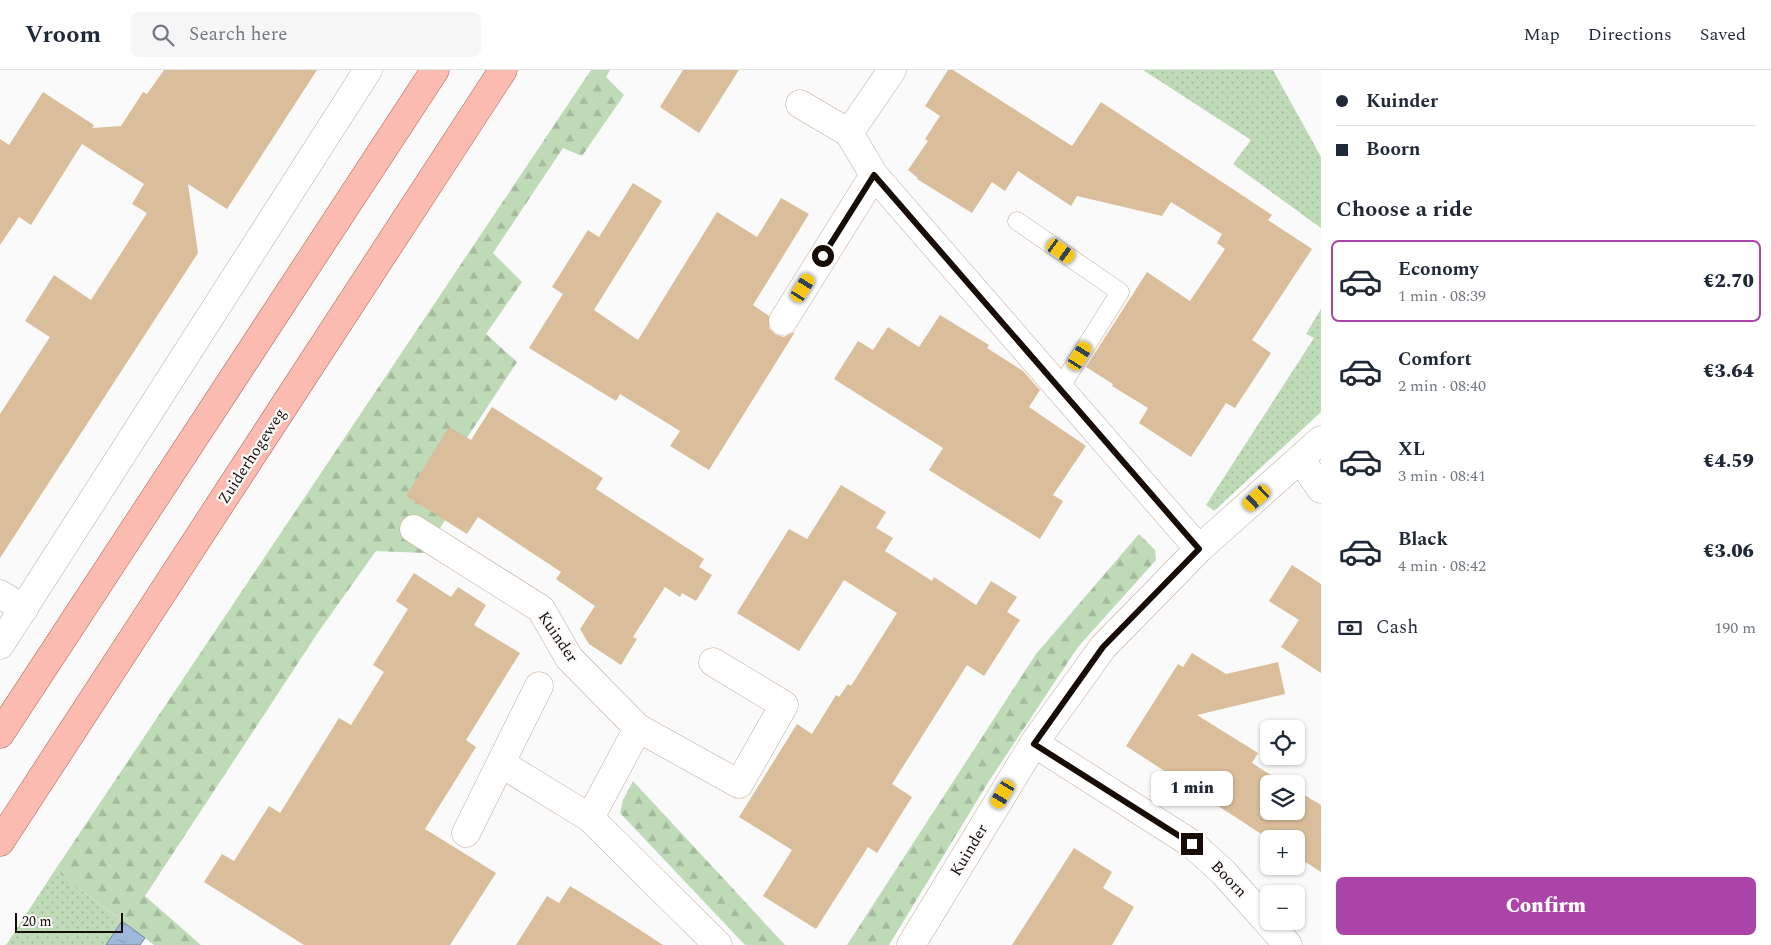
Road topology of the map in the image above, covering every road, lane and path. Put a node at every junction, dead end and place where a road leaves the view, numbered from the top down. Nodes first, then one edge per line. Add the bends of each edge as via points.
1 (368, 70) edge
2 (435, 70) edge
3 (504, 70) edge
4 (892, 70) edge
5 (800, 104) dead end
6 (849, 133) junction
7 (874, 175) junction
8 (1016, 221) dead end
9 (783, 321) dead end
10 (1060, 388) junction
11 (1321, 440) edge
12 (1300, 459) junction
13 (1321, 489) edge
14 (414, 529) dead end
15 (1199, 549) junction
16 (0, 594) edge
17 (24, 609) junction
18 (0, 645) edge
19 (713, 662) dead end
20 (539, 686) dead end
21 (638, 728) junction
22 (0, 734) edge
23 (1034, 744) junction
24 (502, 764) junction
25 (590, 818) junction
26 (466, 833) dead end
27 (0, 842) edge
28 (718, 945) edge
29 (911, 945) edge
30 (1288, 945) edge

1 - 17 street
2 - 22 main road
3 - 27 main road, Zuiderhogeweg
4 - 6 street
5 - 6 street
6 - 7 street
7 - 9 street
7 - 10 street
8 - 10 lane via 1120,292
10 - 15 street
11 - 12 street, Kuinder
12 - 13 street
12 - 15 street, Kuinder
14 - 21 street, Kuinder via 541,609 569,658
15 - 23 street, Kuinder via 1103,647
16 - 17 street
17 - 18 street
19 - 21 street, Kuinder via 784,705 739,784
20 - 24 street
21 - 25 street
23 - 29 street, Kuinder
23 - 30 street, Boorn via 1192,844 1223,872
24 - 25 street
24 - 26 street
25 - 28 street

